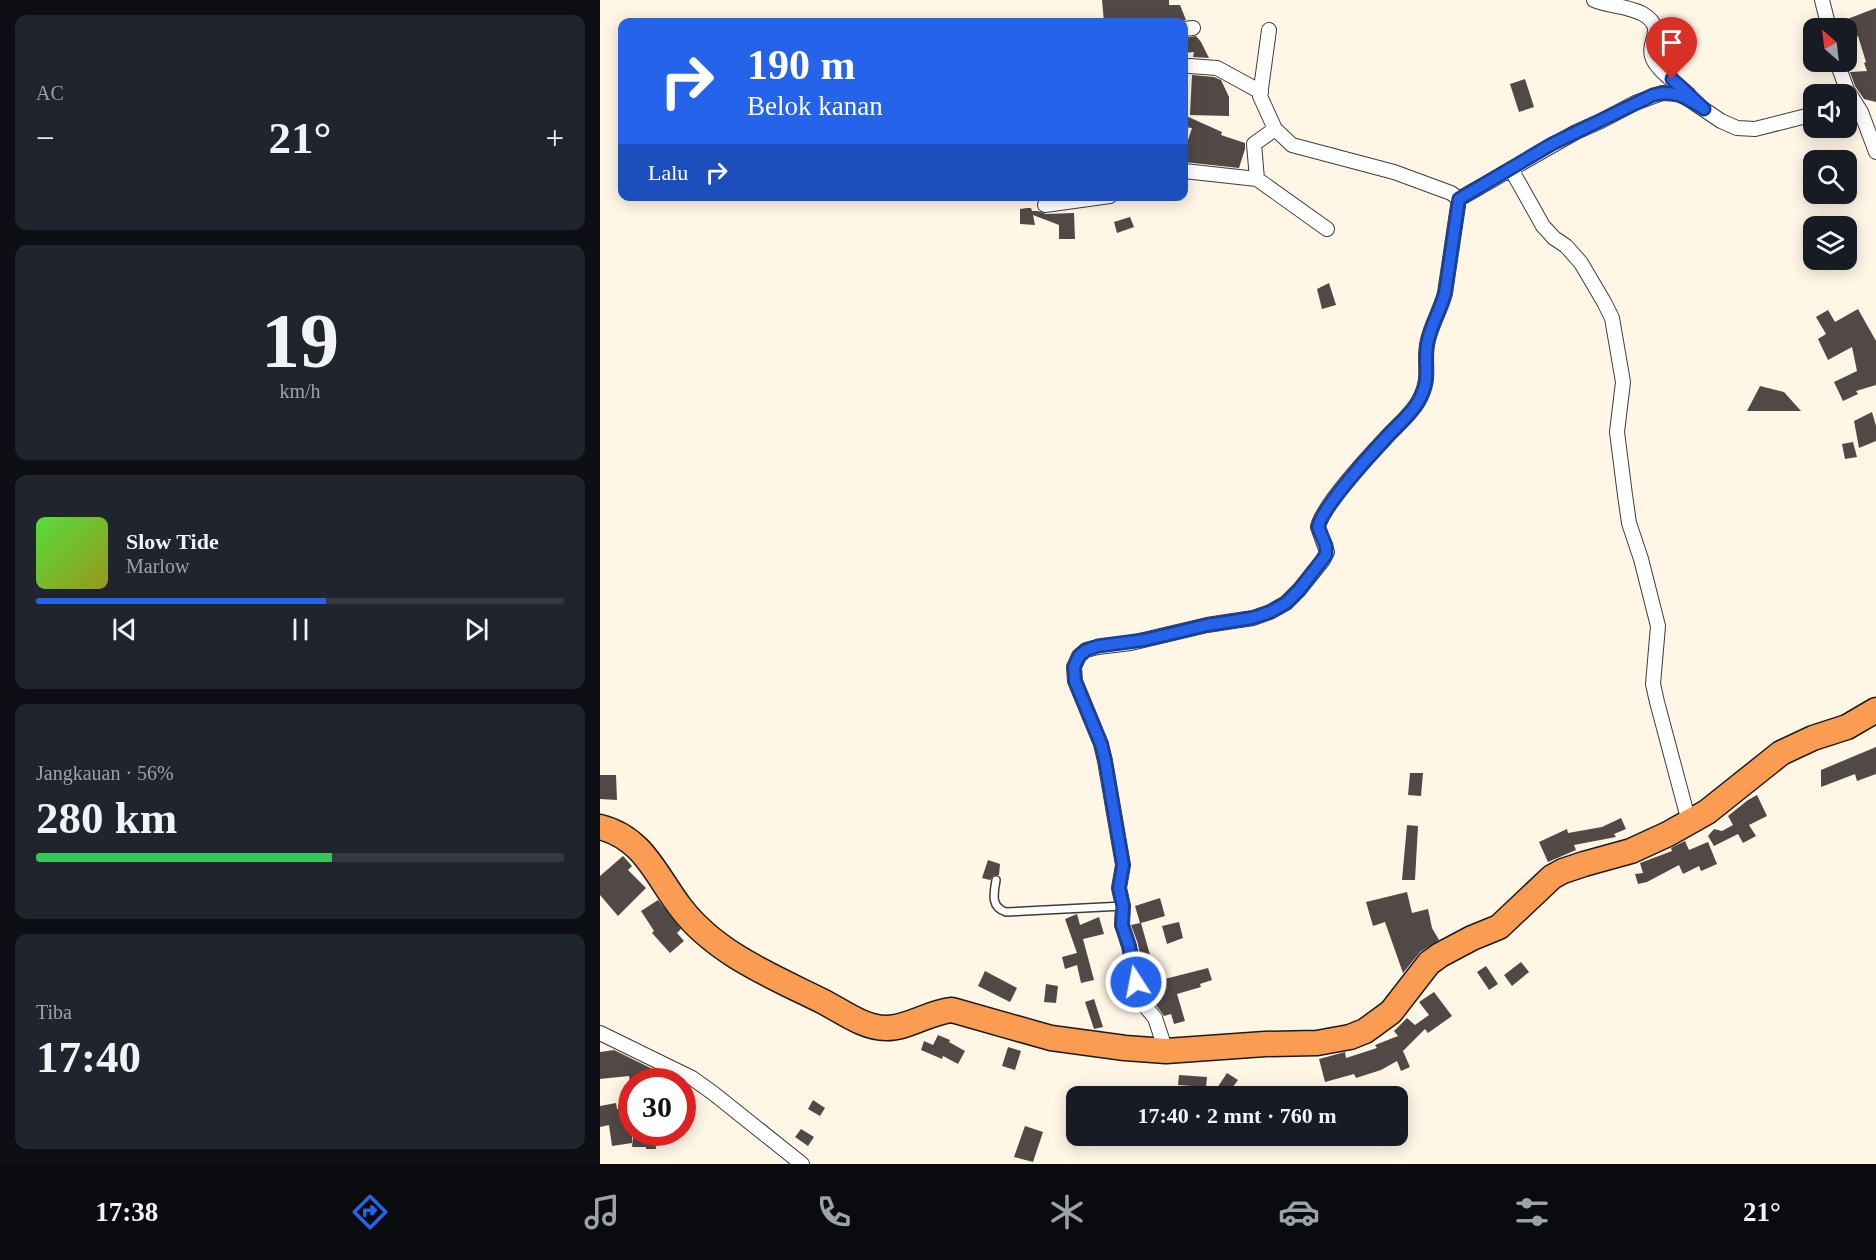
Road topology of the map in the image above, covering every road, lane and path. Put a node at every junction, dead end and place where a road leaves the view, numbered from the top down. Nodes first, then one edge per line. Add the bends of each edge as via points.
1 (1594, 0) edge
2 (1822, 0) edge
3 (1826, 18) edge
4 (1269, 30) dead end
5 (1190, 66) dead end
6 (1841, 72) edge
7 (1261, 92) junction
8 (1704, 109) junction
9 (1861, 109) edge
10 (1803, 117) edge
11 (1275, 129) junction
12 (1876, 152) edge
13 (1511, 169) junction
14 (1188, 171) edge
15 (1257, 179) junction
16 (1459, 199) junction
17 (1067, 201) edge
18 (1044, 205) dead end
19 (1327, 229) dead end
20 (1876, 710) edge
21 (1689, 822) junction
22 (600, 827) edge
23 (996, 879) dead end
24 (1123, 906) junction
25 (600, 1034) edge
26 (1166, 1051) junction
27 (802, 1164) edge

1 - 8 street via 1634,10 1653,22 1653,60
2 - 3 street
4 - 7 street
5 - 7 street via 1217,68
6 - 9 street via 1847,90
7 - 11 street
8 - 10 street via 1732,126 1755,129
8 - 13 street via 1681,94 1662,93 1576,132
9 - 12 street
11 - 15 street via 1254,144
11 - 16 street via 1292,145 1394,172
13 - 16 street
13 - 21 street via 1544,226 1581,263 1612,318 1623,382 1617,422 1629,523 1658,626 1653,684
14 - 15 street
15 - 19 street
16 - 24 street via 1445,293 1426,348 1423,392 1410,413 1325,511 1318,527 1327,552 1320,566 1286,603 1270,612 1140,641 1098,646 1086,650 1075,663 1077,688 1105,760 1123,865 1119,888
17 - 18 street
20 - 21 highway via 1847,727 1781,753
21 - 26 highway via 1638,848 1552,877 1499,927 1429,963 1390,1012 1365,1031 1325,1042
22 - 26 highway via 635,845 686,915 718,944 866,1024 899,1027 952,1010 1051,1038
23 - 24 lane via 994,901 1001,911
24 - 26 street via 1122,925 1136,982 1145,1006 1155,1018
25 - 27 street via 692,1078

